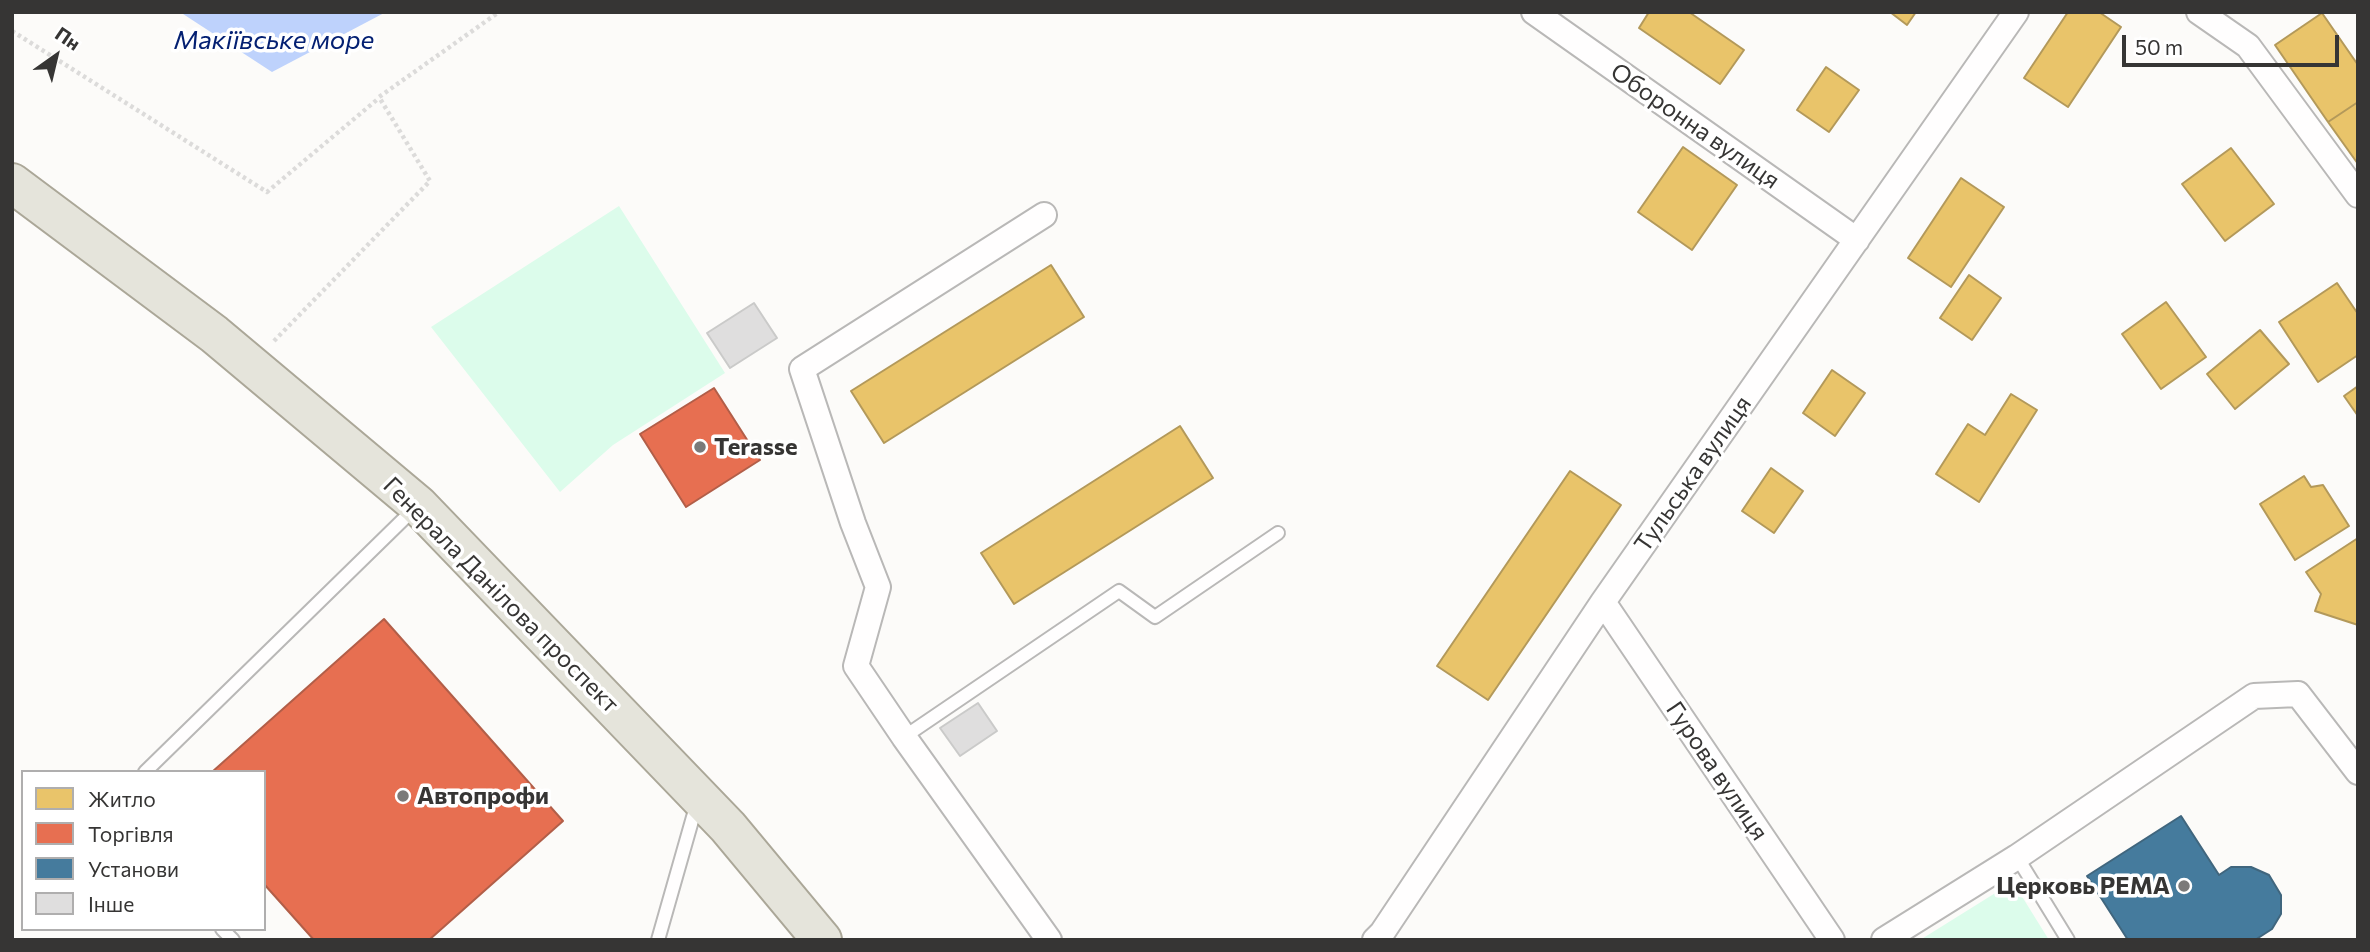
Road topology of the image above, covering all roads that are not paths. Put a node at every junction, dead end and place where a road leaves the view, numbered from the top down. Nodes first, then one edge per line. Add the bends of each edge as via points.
1 (1534, 12) edge
2 (2017, 12) edge
3 (2199, 12) edge
4 (12, 183) edge
5 (2358, 195) edge
6 (1044, 215) dead end
7 (1857, 240) junction
8 (418, 505) junction
9 (1278, 533) dead end
10 (1602, 602) junction
11 (904, 737) junction
12 (147, 770) edge
13 (2358, 772) edge
14 (698, 796) junction
15 (2017, 856) junction
16 (658, 940) edge
17 (822, 940) edge
18 (1049, 940) edge
19 (1375, 940) edge
20 (1832, 940) edge
21 (1884, 940) edge
22 (2068, 940) edge

1 - 7 street, Оборонна вулиця
2 - 7 street, Тульська вулиця
3 - 5 street via 2248,46
4 - 8 main road, Генерала Данілова проспект via 214,334
6 - 11 street via 802,369 878,587 856,666
7 - 10 street, Тульська вулиця
8 - 12 lane
8 - 14 main road, Генерала Данілова проспект
9 - 11 lane via 1155,617 1119,591
10 - 19 street, Тульська вулиця
10 - 20 street, Гурова вулиця
11 - 18 street
13 - 15 street via 2298,694 2254,696
14 - 16 lane
14 - 17 main road, Генерала Данілова проспект
15 - 21 street
15 - 22 lane

